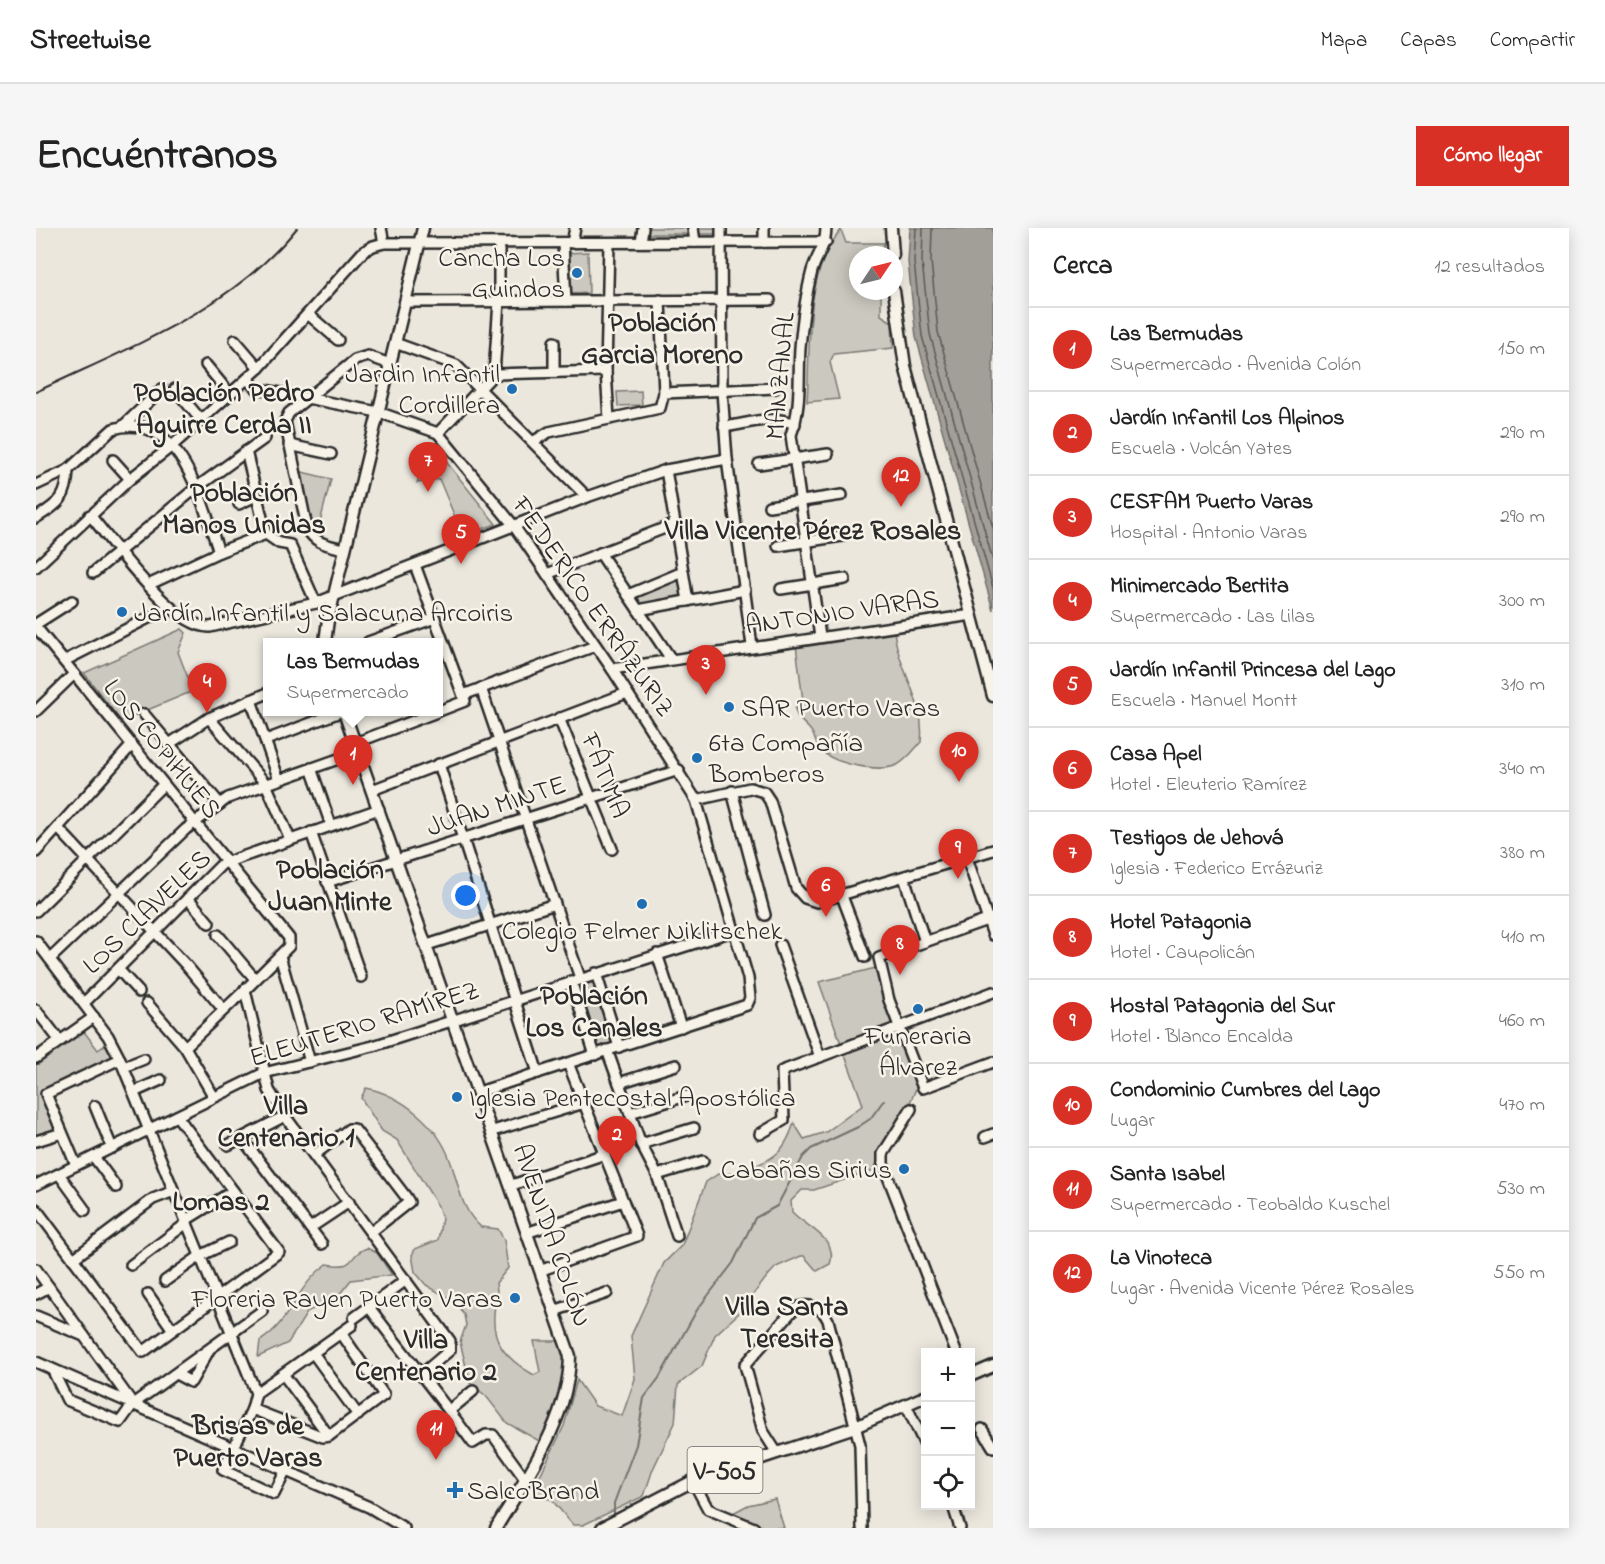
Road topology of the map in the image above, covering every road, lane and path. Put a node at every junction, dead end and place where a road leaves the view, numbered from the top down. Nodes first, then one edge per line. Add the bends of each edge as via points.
1 (381, 228) edge
2 (423, 228) edge
3 (575, 228) edge
4 (643, 228) edge
5 (693, 228) edge
6 (721, 228) edge
7 (764, 228) edge
8 (826, 228) edge
9 (892, 231) edge
10 (641, 242) junction
11 (695, 242) junction
12 (721, 242) junction
13 (764, 242) junction
14 (826, 242) junction
15 (384, 243) junction
16 (419, 243) junction
17 (499, 243) junction
18 (568, 243) junction
19 (609, 243) junction
20 (893, 246) edge
21 (607, 300) junction
22 (660, 300) junction
23 (770, 300) dead end
24 (895, 300) edge
25 (499, 301) junction
26 (566, 301) junction
27 (722, 301) junction
28 (405, 302) junction
29 (309, 315) junction
30 (235, 340) dead end
31 (338, 340) dead end
32 (554, 342) dead end
33 (394, 343) junction
34 (206, 364) dead end
35 (390, 364) junction
36 (259, 368) junction
37 (606, 371) junction
38 (555, 372) junction
39 (494, 374) junction
40 (247, 379) junction
41 (481, 387) junction
42 (775, 388) dead end
43 (162, 389) dead end
44 (175, 389) dead end
45 (722, 392) junction
46 (664, 393) junction
47 (230, 394) junction
48 (307, 399) junction
49 (378, 412) junction
50 (609, 419) junction
51 (201, 420) junction
52 (795, 424) junction
53 (123, 426) junction
54 (724, 427) junction
55 (438, 433) junction
56 (265, 438) dead end
57 (534, 441) junction
58 (290, 445) junction
59 (172, 446) junction
60 (246, 452) junction
61 (331, 454) dead end
62 (828, 454) dead end
63 (795, 458) junction
64 (727, 459) junction
65 (113, 460) dead end
66 (759, 464) dead end
67 (68, 470) junction
68 (666, 470) junction
69 (130, 479) junction
70 (36, 485) edge
71 (196, 488) junction
72 (842, 495) dead end
73 (256, 496) junction
74 (587, 497) junction
75 (801, 501) junction
76 (239, 504) dead end
77 (769, 506) dead end
78 (90, 515) junction
79 (36, 518) edge
80 (675, 524) junction
81 (514, 526) junction
82 (266, 534) junction
83 (842, 536) dead end
84 (807, 541) junction
85 (778, 546) dead end
86 (344, 549) junction
87 (121, 552) junction
88 (219, 552) junction
89 (600, 553) junction
90 (415, 565) junction
91 (36, 567) edge
92 (683, 572) junction
93 (93, 573) dead end
94 (547, 574) junction
95 (845, 579) dead end
96 (813, 584) junction
97 (148, 585) junction
98 (781, 589) dead end
99 (745, 590) junction
100 (628, 595) junction
101 (333, 597) junction
102 (688, 600) junction
103 (72, 601) dead end
104 (316, 603) junction
105 (170, 607) junction
106 (638, 610) junction
107 (972, 615) junction
108 (435, 618) junction
109 (36, 626) edge
110 (820, 637) junction
111 (326, 638) edge
112 (385, 638) edge
113 (442, 638) edge
114 (39, 639) edge
115 (443, 640) edge
116 (596, 646) junction
117 (752, 646) junction
118 (671, 659) junction
119 (64, 661) junction
120 (612, 669) junction
121 (74, 674) junction
122 (481, 688) junction
123 (627, 693) junction
124 (263, 695) edge
125 (993, 696) edge
126 (464, 698) junction
127 (251, 700) junction
128 (443, 708) edge
129 (36, 711) edge
130 (144, 714) dead end
131 (329, 716) edge
132 (344, 716) edge
133 (409, 716) edge
134 (424, 716) edge
135 (209, 718) junction
136 (559, 718) junction
137 (411, 721) junction
138 (266, 740) junction
139 (499, 741) junction
140 (169, 744) junction
141 (131, 746) junction
142 (357, 747) junction
143 (439, 764) junction
144 (311, 768) junction
145 (679, 770) junction
146 (279, 780) junction
147 (266, 784) junction
148 (163, 785) junction
149 (372, 790) junction
150 (732, 791) junction
151 (591, 798) junction
152 (696, 800) junction
153 (220, 804) junction
154 (379, 809) junction
155 (526, 819) junction
156 (194, 824) junction
157 (331, 825) junction
158 (58, 828) junction
159 (311, 832) junction
160 (290, 839) junction
161 (464, 839) junction
162 (612, 849) dead end
163 (993, 850) edge
164 (36, 852) edge
165 (967, 858) junction
166 (88, 860) junction
167 (397, 860) junction
168 (226, 862) junction
169 (903, 877) junction
170 (327, 882) junction
171 (120, 894) junction
172 (842, 896) junction
173 (188, 898) junction
174 (555, 904) junction
175 (36, 911) edge
176 (765, 915) dead end
177 (990, 919) edge
178 (209, 923) dead end
179 (492, 925) junction
180 (736, 930) junction
181 (155, 932) junction
182 (218, 935) dead end
183 (993, 935) edge
184 (36, 941) edge
185 (925, 942) junction
186 (427, 945) junction
187 (780, 945) dead end
188 (657, 954) junction
189 (280, 956) junction
190 (865, 957) dead end
191 (50, 959) junction
192 (118, 969) junction
193 (596, 973) junction
194 (361, 977) dead end
195 (255, 979) junction
196 (575, 979) junction
197 (244, 990) junction
198 (139, 992) dead end
199 (993, 992) edge
200 (515, 1000) junction
201 (84, 1003) junction
202 (147, 1004) dead end
203 (223, 1009) junction
204 (36, 1010) edge
205 (94, 1017) junction
206 (453, 1020) junction
207 (681, 1027) junction
208 (901, 1027) junction
209 (60, 1041) junction
210 (184, 1047) junction
211 (619, 1047) junction
212 (607, 1050) junction
213 (595, 1055) junction
214 (36, 1058) edge
215 (820, 1058) junction
216 (144, 1059) dead end
217 (310, 1062) junction
218 (993, 1062) edge
219 (122, 1063) junction
220 (568, 1063) junction
221 (676, 1065) dead end
222 (264, 1072) junction
223 (538, 1073) junction
224 (161, 1080) dead end
225 (619, 1083) junction
226 (134, 1092) junction
227 (479, 1092) junction
228 (686, 1096) dead end
229 (214, 1097) junction
230 (584, 1103) junction
231 (95, 1106) dead end
232 (911, 1109) dead end
233 (630, 1113) junction
234 (177, 1116) junction
235 (285, 1116) junction
236 (694, 1128) dead end
237 (149, 1130) junction
238 (493, 1131) junction
239 (62, 1133) junction
240 (760, 1134) dead end
241 (242, 1138) junction
242 (36, 1141) edge
243 (640, 1144) junction
244 (228, 1145) dead end
245 (111, 1148) junction
246 (605, 1154) junction
247 (314, 1155) junction
248 (94, 1156) junction
249 (703, 1161) dead end
250 (76, 1166) junction
251 (59, 1174) junction
252 (657, 1175) junction
253 (36, 1185) edge
254 (512, 1185) junction
255 (116, 1187) dead end
256 (174, 1191) junction
257 (233, 1191) junction
258 (623, 1201) junction
259 (349, 1202) junction
260 (36, 1209) edge
261 (85, 1210) dead end
262 (186, 1221) junction
263 (310, 1228) junction
264 (371, 1232) junction
265 (529, 1232) junction
266 (677, 1236) dead end
267 (229, 1242) dead end
268 (322, 1244) dead end
269 (200, 1256) junction
270 (73, 1259) junction
271 (131, 1265) dead end
272 (36, 1269) edge
273 (542, 1270) junction
274 (406, 1280) junction
275 (165, 1281) dead end
276 (49, 1287) junction
277 (607, 1293) dead end
278 (36, 1294) edge
279 (148, 1294) dead end
280 (217, 1298) junction
281 (369, 1307) junction
282 (556, 1310) junction
283 (262, 1311) dead end
284 (36, 1316) edge
285 (173, 1330) junction
286 (231, 1332) junction
287 (341, 1333) junction
288 (84, 1336) junction
289 (211, 1347) junction
290 (954, 1348) edge
291 (312, 1353) junction
292 (36, 1362) edge
293 (993, 1366) edge
294 (52, 1369) junction
295 (423, 1373) junction
296 (176, 1374) junction
297 (283, 1374) junction
298 (975, 1374) edge
299 (473, 1391) dead end
300 (256, 1393) junction
301 (921, 1398) edge
302 (133, 1404) junction
303 (906, 1405) junction
304 (252, 1409) junction
305 (449, 1410) junction
306 (358, 1415) junction
307 (855, 1427) junction
308 (982, 1429) dead end
309 (329, 1436) junction
310 (921, 1436) edge
311 (993, 1447) edge
312 (233, 1449) junction
313 (777, 1453) junction
314 (285, 1472) junction
315 (525, 1479) junction
316 (693, 1481) junction
317 (954, 1510) edge
318 (404, 1528) edge
319 (496, 1528) edge
320 (602, 1528) edge
321 (754, 1528) edge
322 (862, 1528) edge
323 (960, 1528) edge

1 - 15 street
2 - 16 main road
3 - 18 street
4 - 10 street
5 - 11 street
6 - 12 street
7 - 13 street
8 - 14 street, MANZANAL
9 - 20 main road
10 - 11 street
10 - 19 street
11 - 12 street
12 - 13 street
12 - 27 street
13 - 14 street
14 - 52 street, MANZANAL via 812,270 800,348 801,392
15 - 16 street
15 - 29 street via 363,252
16 - 17 street
16 - 28 main road
17 - 18 street
17 - 25 street
18 - 19 street
18 - 26 street
19 - 21 street
21 - 22 street
21 - 26 street
21 - 37 street
22 - 27 street
22 - 46 street
23 - 27 street
24 - 107 main road via 905,366
25 - 26 street
25 - 28 street
25 - 39 street
27 - 45 street
28 - 33 main road
29 - 31 street
29 - 36 street
30 - 36 street
32 - 38 street
33 - 35 main road
33 - 41 street via 456,365
34 - 47 street
35 - 48 street via 360,357
35 - 49 main road
36 - 40 street
37 - 38 street
37 - 50 street
38 - 39 street
39 - 41 street
40 - 47 street
40 - 48 street, FEDERICO ERRÁZURIZ via 256,388
41 - 55 street
41 - 57 street
42 - 45 street
43 - 53 street
44 - 51 street
45 - 46 street
45 - 54 street
46 - 50 street via 660,408
47 - 51 street
48 - 49 street, FEDERICO ERRÁZURIZ
48 - 58 street via 286,417
49 - 55 street, FEDERICO ERRÁZURIZ
49 - 86 main road
50 - 57 street via 549,432
51 - 59 street
52 - 54 street via 776,419
52 - 63 street, MANZANAL via 791,435
53 - 59 street via 158,434
53 - 67 street via 107,434
54 - 64 street
55 - 81 street, FEDERICO ERRÁZURIZ
56 - 60 street
57 - 74 street
58 - 61 street
58 - 86 street via 311,536 321,544
59 - 69 street
59 - 71 street
60 - 71 street
60 - 73 street
62 - 63 street
63 - 66 street
63 - 75 street, MANZANAL
64 - 68 street
64 - 99 street
65 - 69 street
67 - 70 street
67 - 79 street via 68,486 62,500
68 - 74 street
68 - 80 street
69 - 78 street
71 - 87 street
71 - 88 street
72 - 75 street
73 - 76 street
73 - 82 street
74 - 81 street
75 - 77 street
75 - 84 street, MANZANAL
78 - 87 street
78 - 91 street
80 - 89 street
80 - 92 street
81 - 90 street
81 - 94 street, FEDERICO ERRÁZURIZ
82 - 88 street
82 - 104 street via 290,545
83 - 84 street
84 - 85 street
84 - 96 street, MANZANAL
86 - 101 main road
87 - 93 street
87 - 97 street
88 - 97 street
89 - 94 street
89 - 100 street
90 - 101 street
90 - 108 street
92 - 100 street
92 - 102 street
94 - 116 street, FEDERICO ERRÁZURIZ
95 - 96 street
96 - 98 street
96 - 110 street, MANZANAL
97 - 105 street
99 - 102 street
99 - 117 street
100 - 106 street
101 - 104 street
101 - 111 main road
102 - 106 street
103 - 109 street
104 - 105 street via 206,627 186,621
105 - 119 street
106 - 118 street
107 - 110 street, ANTONIO VARAS
107 - 125 main road
108 - 112 street
108 - 113 street
109 - 114 street, LOS COPIHUES
110 - 117 street, ANTONIO VARAS
114 - 119 street, LOS COPIHUES
115 - 126 street
116 - 120 street, FEDERICO ERRÁZURIZ
116 - 122 street
117 - 118 street, ANTONIO VARAS
118 - 120 street, ANTONIO VARAS
119 - 121 street, LOS COPIHUES
120 - 123 street, FEDERICO ERRÁZURIZ
121 - 129 street
121 - 141 street, LOS COPIHUES
122 - 126 street
122 - 139 street
123 - 136 street
123 - 145 street, FEDERICO ERRÁZURIZ
124 - 127 street
126 - 128 street
127 - 135 street
127 - 138 street
130 - 140 street
131 - 138 street
132 - 142 main road, AVENIDA COLÓN
133 - 137 street
134 - 137 street
135 - 140 street
135 - 147 street
136 - 139 street
136 - 151 street, FÁTIMA
137 - 142 street
138 - 146 street
139 - 143 street
139 - 155 street
140 - 153 street
141 - 148 street, LOS COPIHUES
141 - 158 street
142 - 144 street
142 - 149 main road, AVENIDA COLÓN
143 - 149 street
143 - 161 street
144 - 146 street
144 - 157 street
145 - 151 street, JUAN MINTE
145 - 152 street, FEDERICO ERRÁZURIZ
146 - 147 street
147 - 153 street
147 - 160 street
148 - 156 street, LOS COPIHUES
148 - 166 street
149 - 154 main road, AVENIDA COLÓN
150 - 152 street
150 - 172 street via 754,788 767,795 796,888 805,898 817,902
150 - 176 street
151 - 155 street, JUAN MINTE
151 - 162 street, FÁTIMA
152 - 180 street, FEDERICO ERRÁZURIZ
153 - 156 street
154 - 157 street, LOS CLAVELES
154 - 167 main road, AVENIDA COLÓN
155 - 161 street, JUAN MINTE
155 - 174 street
156 - 168 street, LOS COPIHUES
156 - 171 street
157 - 159 street, LOS CLAVELES
158 - 164 street
158 - 166 street
159 - 160 street, LOS CLAVELES
159 - 170 street
160 - 168 street, LOS CLAVELES
161 - 167 street, JUAN MINTE
161 - 179 street
163 - 165 street
165 - 169 street
165 - 177 street
166 - 171 street
166 - 175 street
167 - 170 street, JUAN MINTE
167 - 186 main road, AVENIDA COLÓN
168 - 173 street, LOS CLAVELES
168 - 189 street, LOS COPIHUES via 289,938 289,946
169 - 172 street
169 - 185 street
170 - 194 street
171 - 181 street
171 - 191 street
172 - 190 street
173 - 178 street
173 - 181 street, LOS CLAVELES
174 - 179 street
174 - 196 street
177 - 183 street
177 - 185 street
179 - 186 street
179 - 200 street
180 - 188 street, ELEUTERIO RAMÍREZ
180 - 207 street, FEDERICO ERRÁZURIZ via 748,978 747,1005
181 - 192 street, LOS CLAVELES
181 - 203 street
182 - 195 street
184 - 191 street
185 - 208 street via 879,958 889,1000
186 - 206 main road, AVENIDA COLÓN
187 - 215 street
188 - 193 street, ELEUTERIO RAMÍREZ
188 - 207 street
189 - 195 street
189 - 217 street
191 - 201 street
192 - 198 street
192 - 201 street, LOS CLAVELES
193 - 196 street, ELEUTERIO RAMÍREZ
193 - 211 street
195 - 197 street
196 - 200 street, ELEUTERIO RAMÍREZ
196 - 213 street
197 - 203 street
197 - 222 street
199 - 208 street
200 - 206 street, ELEUTERIO RAMÍREZ
200 - 223 street
201 - 205 street
202 - 210 street
203 - 210 street
204 - 209 street
205 - 209 street
205 - 219 street
206 - 217 street, ELEUTERIO RAMÍREZ
206 - 227 main road, AVENIDA COLÓN
207 - 211 street
208 - 215 street
208 - 218 street via 923,1088
209 - 214 street
210 - 229 street
211 - 212 street
212 - 213 street
212 - 225 street
213 - 220 street
215 - 240 street via 782,1071 784,1120
216 - 219 street
217 - 222 street, ELEUTERIO RAMÍREZ
219 - 226 street
219 - 239 street via 46,1094
220 - 223 street
220 - 230 street
221 - 225 street
222 - 229 street, ELEUTERIO RAMÍREZ
222 - 235 street via 269,1090
223 - 227 street
224 - 226 street
225 - 233 street
226 - 237 street
227 - 238 main road, AVENIDA COLÓN
228 - 233 street
229 - 234 street, ELEUTERIO RAMÍREZ
230 - 238 street
230 - 246 street
231 - 245 street
232 - 290 street via 883,1154 883,1164
233 - 243 street
234 - 237 street, ELEUTERIO RAMÍREZ
234 - 257 street
235 - 241 street
235 - 247 street
236 - 243 street
237 - 245 street, ELEUTERIO RAMÍREZ
237 - 256 street
238 - 254 main road, AVENIDA COLÓN
239 - 242 street
239 - 250 street
241 - 244 street
241 - 263 street
243 - 252 street
245 - 248 street, ELEUTERIO RAMÍREZ
246 - 254 street
246 - 258 street
247 - 259 street
247 - 264 street via 352,1128 406,1197 409,1202 404,1208
248 - 250 street, ELEUTERIO RAMÍREZ
248 - 255 street
249 - 252 street
250 - 251 street, ELEUTERIO RAMÍREZ
251 - 253 street, ELEUTERIO RAMÍREZ
251 - 261 street
252 - 266 street
254 - 265 main road, AVENIDA COLÓN
256 - 262 street
256 - 270 street via 153,1199
257 - 262 street
257 - 280 street via 279,1252
258 - 265 street
258 - 273 street via 637,1236
259 - 263 street
259 - 264 street
260 - 270 street
262 - 269 street
262 - 271 street
263 - 268 street
264 - 274 street
265 - 273 main road, AVENIDA COLÓN
267 - 269 street
269 - 275 street
269 - 280 street
270 - 285 street via 143,1353
272 - 276 street
273 - 282 main road, AVENIDA COLÓN
274 - 281 street
274 - 295 street via 452,1346
276 - 278 street
276 - 288 street
277 - 282 street
279 - 285 street
280 - 285 street
280 - 286 street
281 - 287 street
281 - 295 street
282 - 315 main road, AVENIDA COLÓN via 570,1356 568,1383 557,1417
283 - 286 street
284 - 288 street
286 - 289 street
286 - 300 street
287 - 291 street
287 - 306 street via 384,1395
288 - 302 street
289 - 296 street
289 - 296 street via 190,1382
291 - 297 street
291 - 306 street
292 - 294 street
293 - 298 main road
294 - 302 street
294 - 302 street via 67,1400 120,1422
295 - 305 street
296 - 302 street
297 - 300 street
297 - 309 street
299 - 305 street
300 - 304 street
301 - 303 main road, V-505
302 - 312 street
303 - 307 main road, V-505
303 - 310 street
304 - 309 street via 315,1436
304 - 312 street
305 - 315 street via 472,1443 493,1435
306 - 309 street
307 - 313 main road, V-505
307 - 313 street via 825,1314 810,1305 798,1306 745,1365 763,1431
307 - 322 street via 860,1445
308 - 311 street
312 - 314 street
312 - 314 street via 223,1470 274,1494
313 - 316 main road, V-505
314 - 318 street via 379,1511
315 - 319 main road, AVENIDA COLÓN
316 - 320 main road, V-505
316 - 321 street via 708,1509
317 - 323 street

